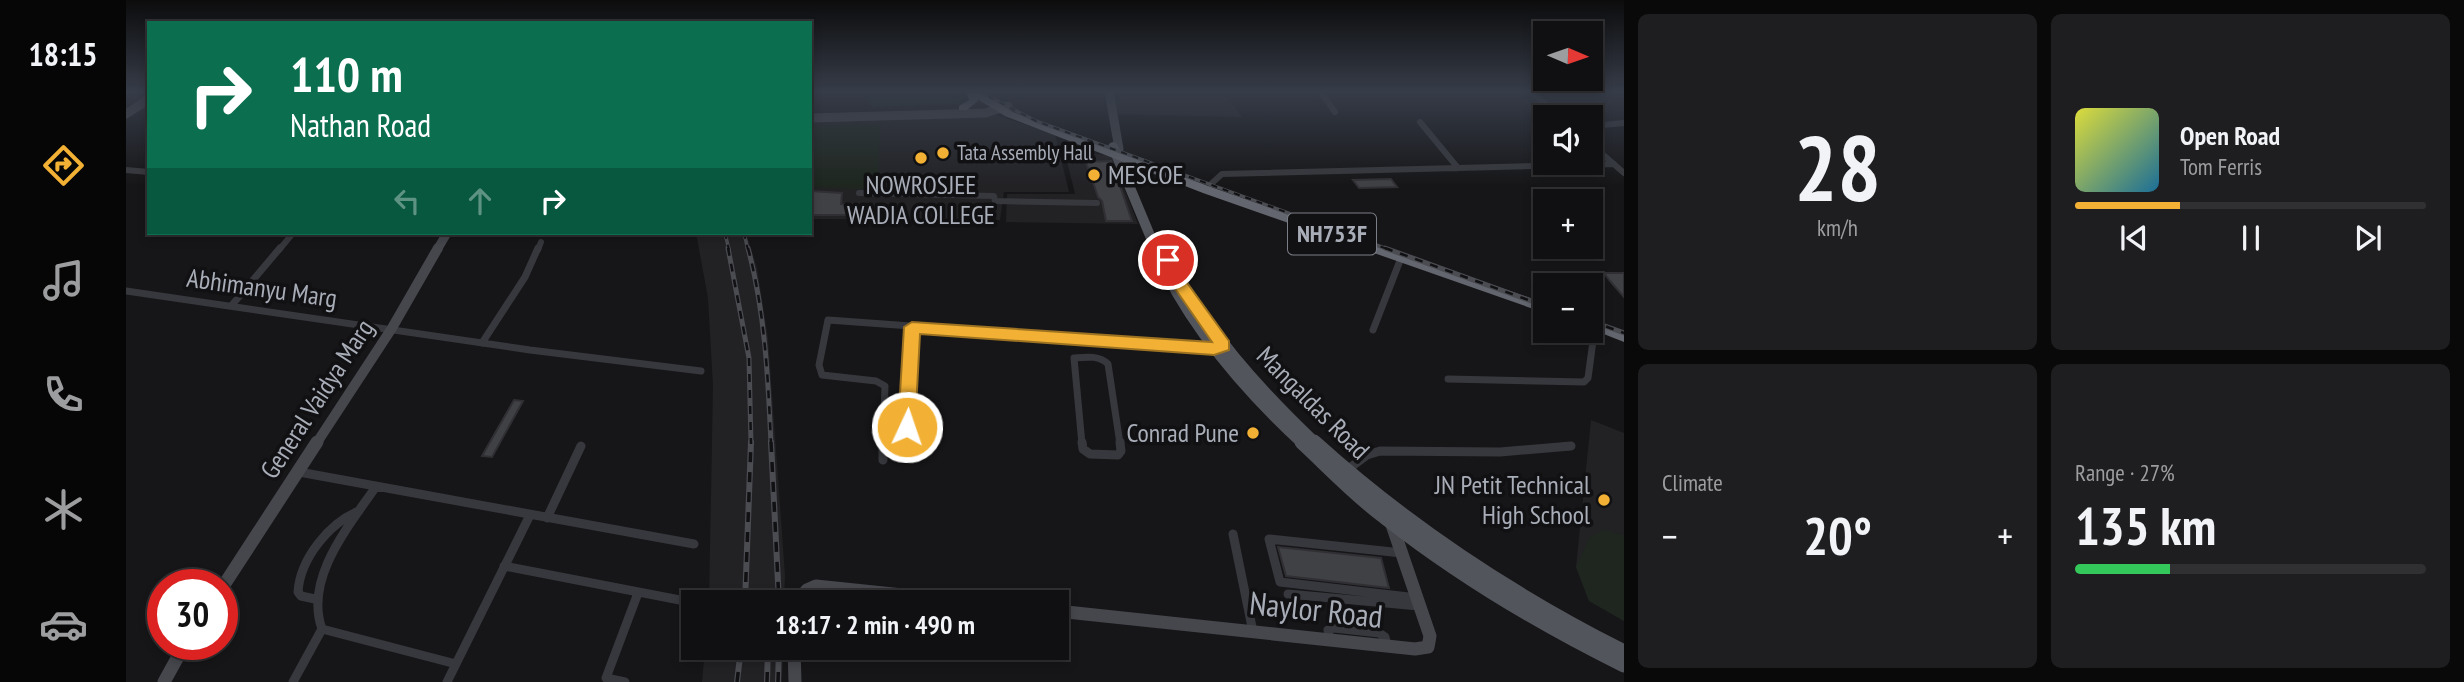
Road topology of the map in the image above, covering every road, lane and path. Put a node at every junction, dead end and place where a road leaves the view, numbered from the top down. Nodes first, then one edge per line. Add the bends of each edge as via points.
1 (1044, 123) edge
2 (1111, 123) edge
3 (1421, 123) edge
4 (1624, 124) edge
5 (1603, 125) edge
6 (1117, 151) junction
7 (1603, 154) edge
8 (1458, 168) junction
9 (1476, 168) junction
10 (1620, 169) edge
11 (126, 170) edge
12 (147, 172) edge
13 (1481, 174) dead end
14 (1211, 184) junction
15 (859, 193) dead end
16 (1097, 203) dead end
17 (291, 235) edge
18 (446, 235) edge
19 (541, 242) dead end
20 (1401, 258) junction
21 (126, 290) edge
22 (1533, 297) edge
23 (1533, 304) edge
24 (232, 305) junction
25 (1603, 324) edge
26 (912, 327) junction
27 (1603, 327) edge
28 (391, 328) junction
29 (1624, 329) edge
30 (1373, 330) dead end
31 (1624, 337) edge
32 (1096, 340) junction
33 (481, 343) junction
34 (1590, 343) edge
35 (1219, 347) junction
36 (1098, 358) junction
37 (701, 371) dead end
38 (1448, 379) dead end
39 (581, 446) dead end
40 (1571, 446) dead end
41 (905, 450) dead end
42 (883, 460) dead end
43 (299, 472) junction
44 (1346, 472) junction
45 (375, 488) junction
46 (360, 511) junction
47 (530, 515) junction
48 (547, 518) junction
49 (1395, 519) junction
50 (1233, 534) dead end
51 (694, 544) dead end
52 (1402, 553) junction
53 (504, 566) junction
54 (235, 569) edge
55 (807, 590) edge
56 (855, 590) edge
57 (638, 593) junction
58 (1288, 593) dead end
59 (315, 599) junction
60 (681, 600) edge
61 (1419, 602) junction
62 (1069, 612) edge
63 (322, 629) junction
64 (1253, 632) junction
65 (1624, 652) edge
66 (176, 660) edge
67 (794, 660) edge
68 (456, 664) junction
69 (1624, 665) edge
70 (164, 682) edge
71 (293, 682) edge
72 (447, 682) edge
73 (625, 682) edge
74 (794, 682) edge

1 - 6 highway, NH753F
2 - 6 street, Mangaldas Road
3 - 8 street
4 - 5 street
6 - 14 highway, NH753F
6 - 20 highway, NH753F
6 - 35 main road, Mangaldas Road via 1172,287
7 - 10 street
8 - 9 street
8 - 14 street via 1222,174
9 - 10 street
9 - 13 street
11 - 12 street
14 - 22 highway, NH753F
15 - 16 street
17 - 24 street
18 - 28 street, General Vaidya Marg
19 - 33 street via 525,277
20 - 23 highway, NH753F
20 - 30 street
21 - 24 street, Abhimanyu Marg
24 - 28 street, Abhimanyu Marg
25 - 29 highway
26 - 32 street
26 - 41 street
26 - 42 street via 828,320 819,365 822,375 885,386
27 - 31 highway
28 - 33 street, Abhimanyu Marg
28 - 43 street, General Vaidya Marg
32 - 35 street
32 - 36 street
33 - 37 street, Abhimanyu Marg
34 - 38 street via 1584,382
35 - 44 main road, Mangaldas Road
35 - 49 main road, Mangaldas Road via 1282,424
36 - 36 street via 1109,367 1118,455 1090,454 1083,449 1074,358
39 - 48 street
40 - 44 street via 1526,452 1380,451 1367,454
43 - 45 street
43 - 54 street, General Vaidya Marg
44 - 49 main road, Mangaldas Road
45 - 46 street
45 - 47 street
46 - 59 street
46 - 59 street via 328,531 301,576 297,587 301,597
47 - 48 street
47 - 53 street
48 - 51 street
49 - 52 street, Naylor Road
49 - 65 main road, Mangaldas Road via 1556,619
49 - 69 main road, Mangaldas Road via 1479,585 1553,630
50 - 64 street
52 - 61 street, Naylor Road
52 - 61 street via 1269,539 1280,582
53 - 57 street
53 - 68 street
55 - 56 street via 817,586
57 - 60 street
57 - 73 street via 606,678
58 - 61 street
59 - 63 street via 315,618
61 - 64 street, Naylor Road via 1430,636 1428,647
62 - 64 street, Naylor Road
63 - 68 street
63 - 71 street
66 - 70 street
67 - 74 street
68 - 72 street

